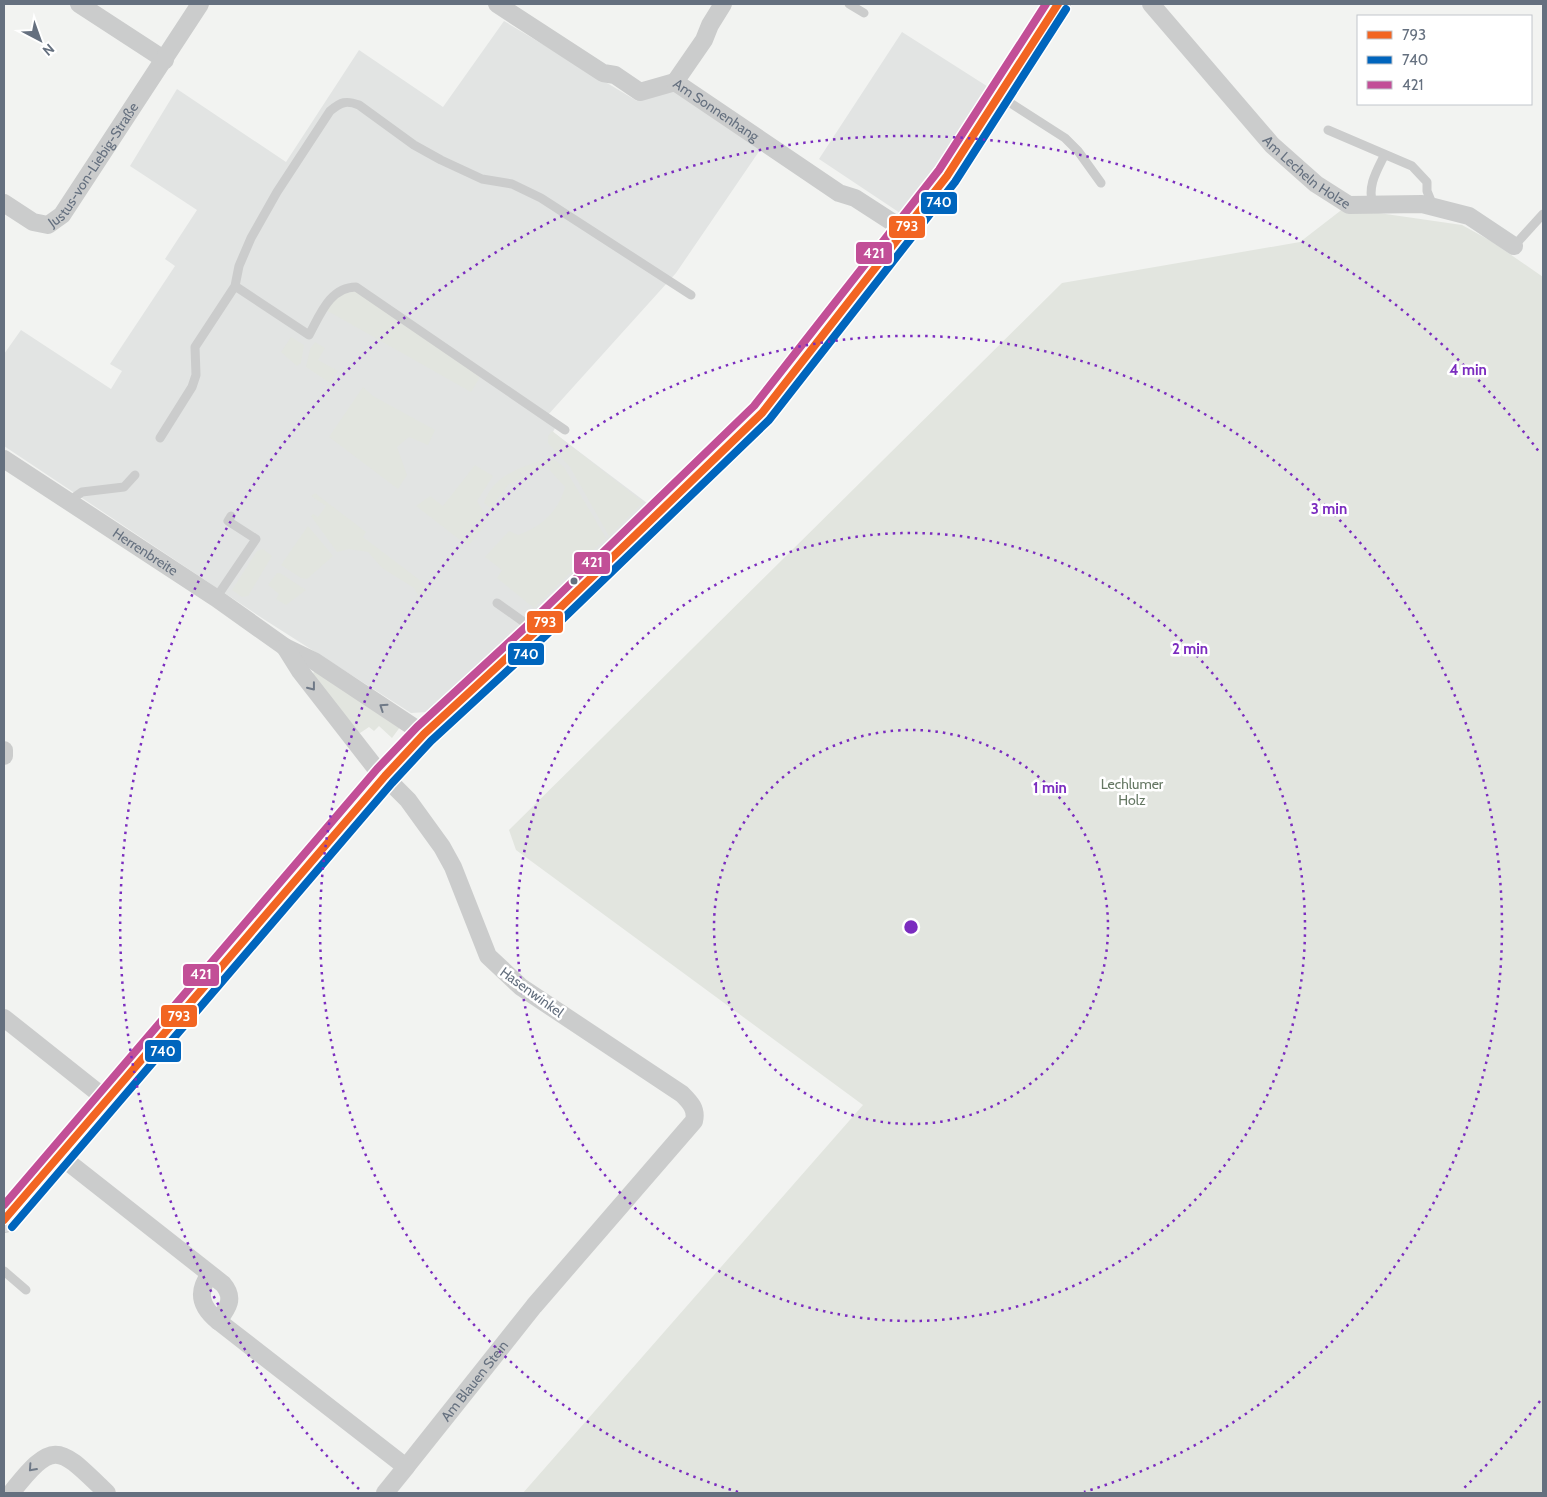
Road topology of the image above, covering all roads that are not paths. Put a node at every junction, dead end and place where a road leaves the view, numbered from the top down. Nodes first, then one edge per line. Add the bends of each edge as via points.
1 (79, 4) edge
2 (200, 4) edge
3 (497, 4) edge
4 (724, 4) edge
5 (849, 4) edge
6 (1058, 4) edge
7 (1151, 4) edge
8 (864, 13) dead end
9 (165, 60) junction
10 (675, 82) junction
11 (1000, 96) junction
12 (1328, 130) dead end
13 (1384, 156) junction
14 (1102, 183) dead end
15 (4, 203) edge
16 (1373, 205) junction
17 (1433, 207) junction
18 (1543, 214) edge
19 (906, 231) junction
20 (1514, 246) joint
21 (235, 286) junction
22 (690, 296) dead end
23 (565, 430) dead end
24 (160, 438) dead end
25 (4, 459) edge
26 (136, 475) dead end
27 (69, 501) junction
28 (231, 516) dead end
29 (216, 598) junction
30 (497, 603) dead end
31 (536, 631) junction
32 (285, 647) junction
33 (424, 734) junction
34 (4, 750) edge
35 (4, 756) edge
36 (385, 776) junction
37 (4, 1018) edge
38 (106, 1099) junction
39 (696, 1115) joint
40 (59, 1155) junction
41 (4, 1220) edge
42 (4, 1271) edge
43 (210, 1274) junction
44 (26, 1290) dead end
45 (218, 1321) junction
46 (406, 1467) junction
47 (11, 1493) edge
48 (106, 1493) edge
49 (385, 1493) edge

1 - 9 street
2 - 9 street, Justus-von-Liebig-Straße
3 - 10 street, Am Sonnenhang via 604,73 616,75 640,92
4 - 10 street
5 - 8 lane
6 - 11 main road
7 - 16 street, Am Lecheln Holze via 1272,145 1316,184 1349,205
9 - 15 street, Justus-von-Liebig-Straße via 62,215 48,225 33,222
10 - 19 street, Am Sonnenhang via 838,193 855,198
11 - 14 lane via 1065,138
11 - 19 main road
12 - 13 lane
13 - 16 lane via 1369,194
13 - 17 lane via 1412,166 1427,182
16 - 17 street, Am Lecheln Holze via 1422,204
17 - 20 street, Am Lecheln Holze via 1469,216
18 - 20 lane
19 - 31 main road via 762,412
21 - 22 lane via 239,266 251,238 277,192 330,111 349,101 441,160 482,179 512,184 541,198
21 - 23 lane via 311,336 332,296 339,290 356,287
21 - 24 lane via 195,347 196,375 192,387
25 - 27 street, Herrenbreite
26 - 27 lane via 124,487 82,492
27 - 29 street, Herrenbreite
28 - 29 lane via 228,521 256,539
29 - 32 street, Herrenbreite
30 - 31 lane
31 - 33 main road
33 -> 32 street, Herrenbreite via 314,661
32 -> 36 street, Herrenbreite via 300,671
33 - 36 main road
34 - 35 street
36 - 38 main road
36 - 39 street, Hasenwinkel via 408,800 450,860 488,956 521,987 682,1094 693,1105
37 - 38 street
38 - 40 main road
39 - 46 street, Am Blauen Stein via 484,1366
40 - 41 main road
40 - 43 street
42 - 44 lane
43 - 45 street via 200,1292 202,1303
43 - 45 street via 229,1291 231,1299
45 - 46 street
46 - 49 street, Am Blauen Stein
48 -> 47 street via 74,1461 60,1454 48,1455 35,1463

